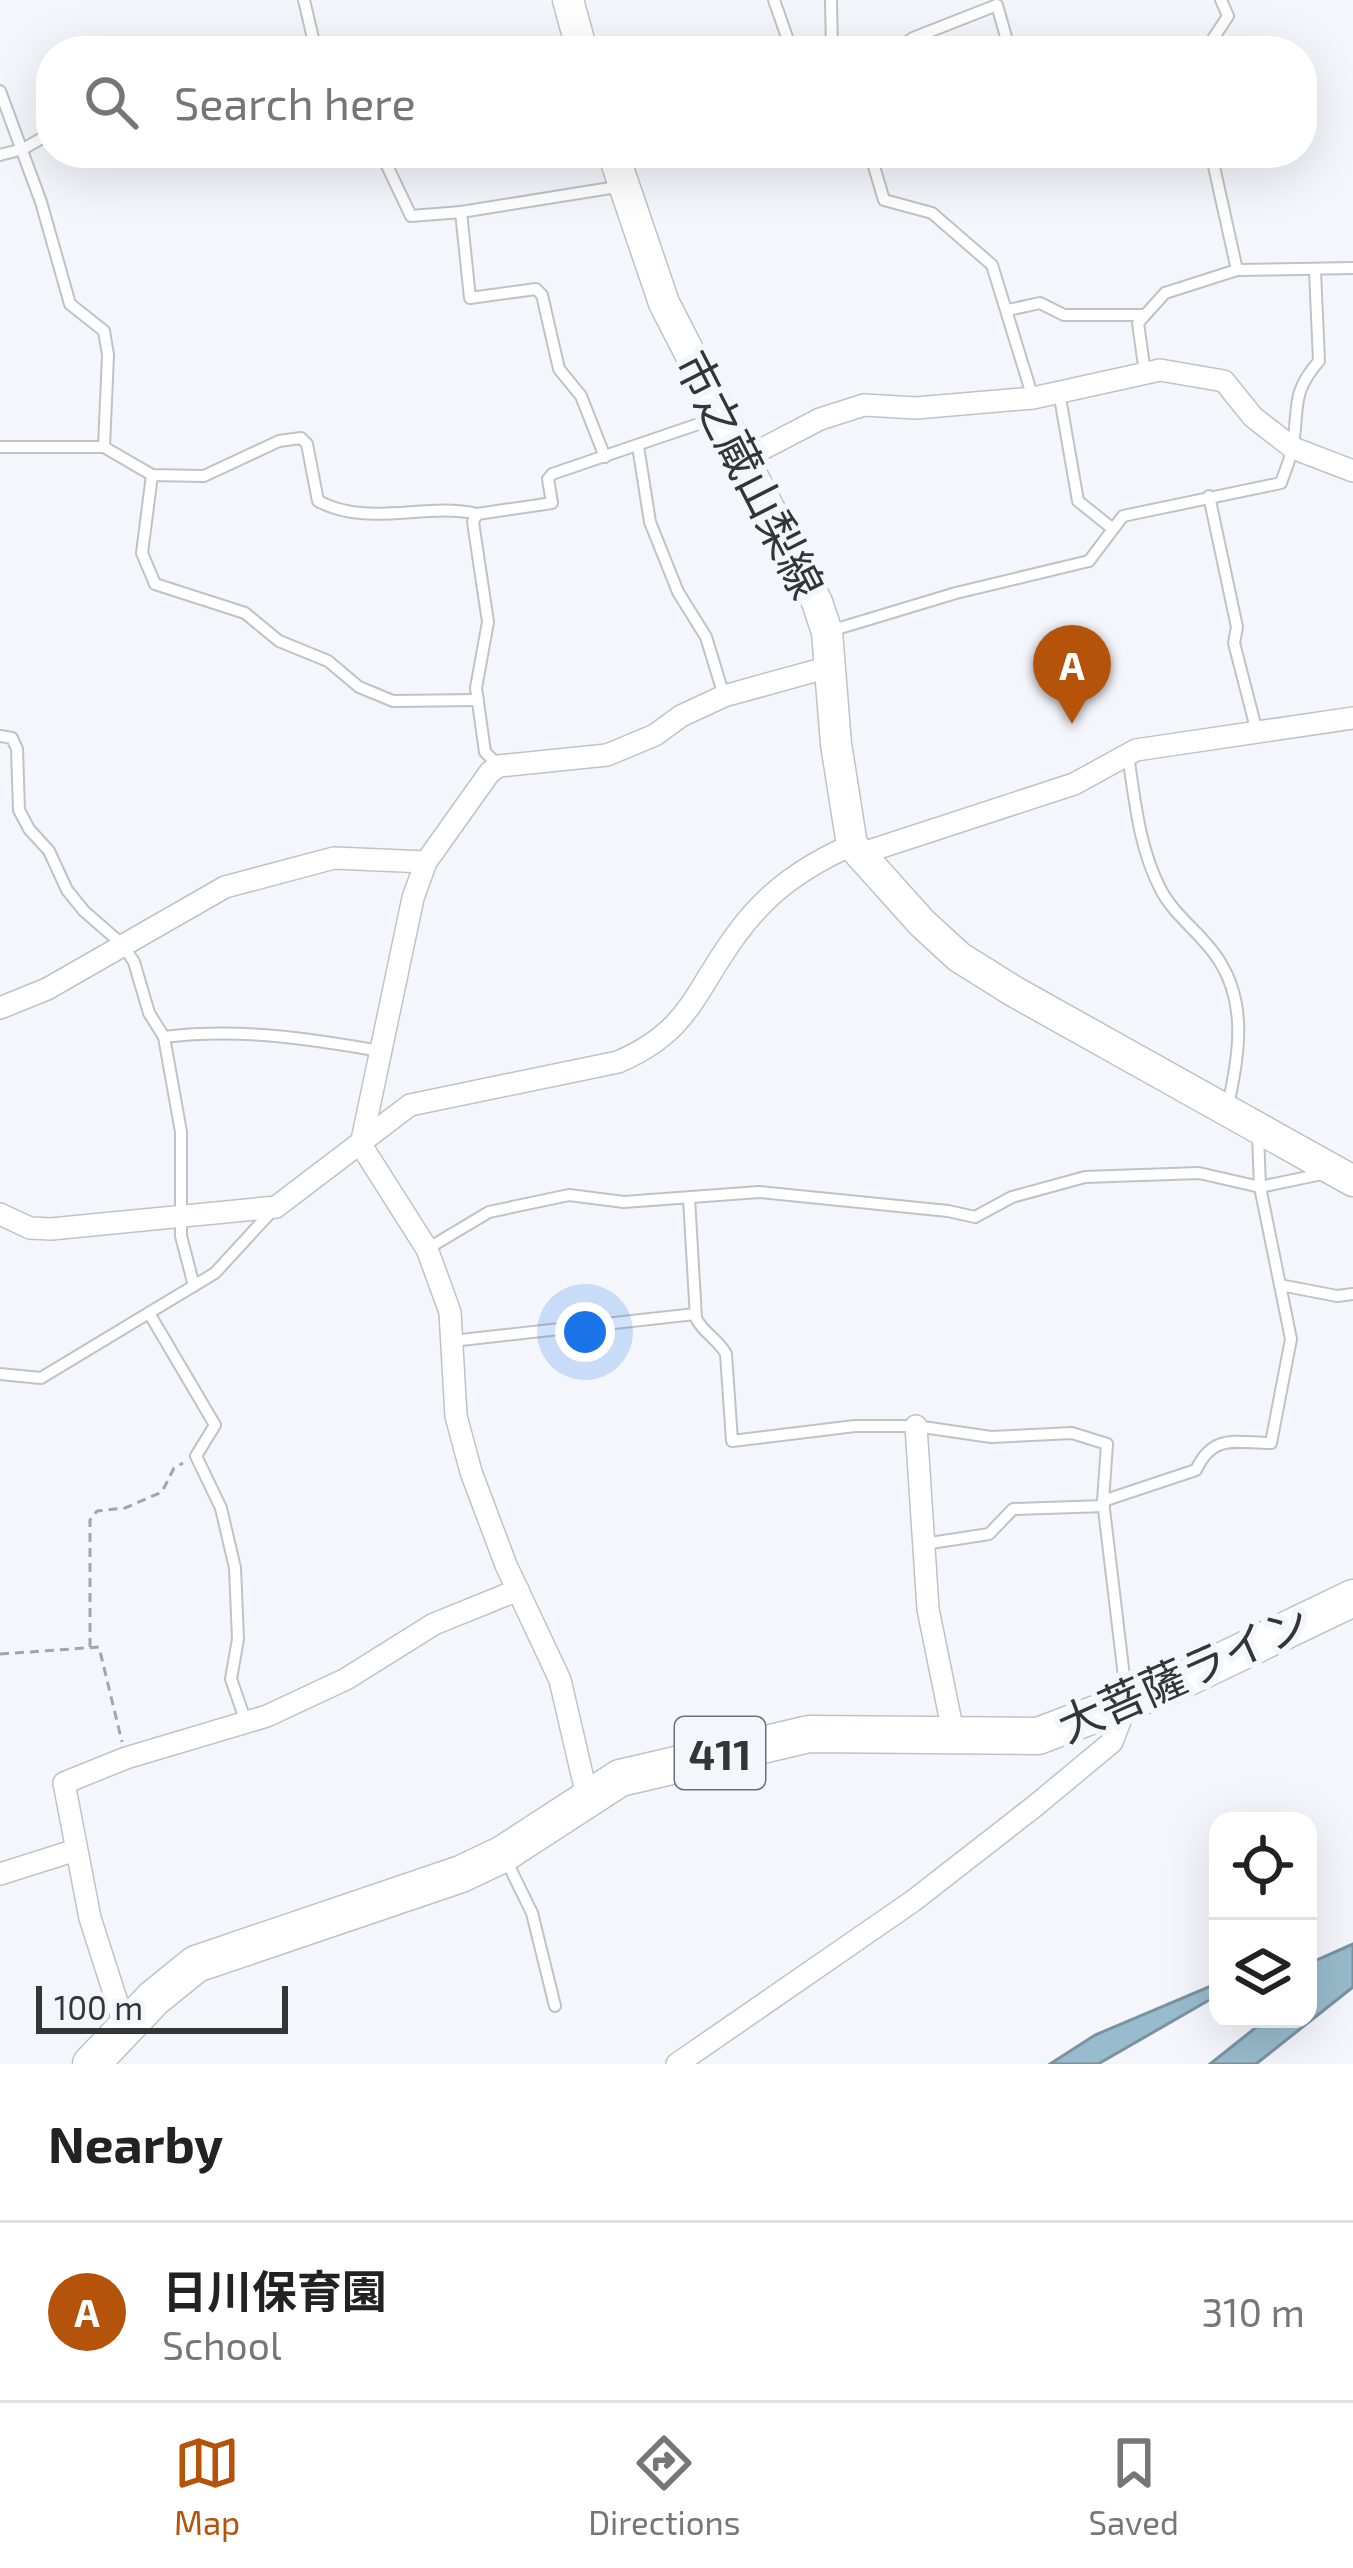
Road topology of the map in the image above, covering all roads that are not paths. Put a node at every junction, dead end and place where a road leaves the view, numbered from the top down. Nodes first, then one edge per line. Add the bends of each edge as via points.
1 (304, 0) edge
2 (568, 0) edge
3 (774, 0) edge
4 (831, 0) edge
5 (1221, 0) edge
6 (312, 36) edge
7 (578, 36) edge
8 (787, 36) edge
9 (832, 36) edge
10 (918, 36) edge
11 (1006, 36) edge
12 (1215, 36) edge
13 (0, 91) edge
14 (36, 141) edge
15 (23, 148) junction
16 (0, 155) edge
17 (389, 168) edge
18 (618, 168) edge
19 (874, 168) edge
20 (1214, 168) edge
21 (624, 186) junction
22 (460, 212) junction
23 (1353, 268) edge
24 (1237, 270) junction
25 (1315, 271) junction
26 (1008, 310) junction
27 (1144, 315) junction
28 (1145, 373) junction
29 (1059, 392) junction
30 (1033, 398) junction
31 (723, 416) junction
32 (638, 446) junction
33 (0, 447) edge
34 (104, 447) junction
35 (1293, 448) junction
36 (605, 457) junction
37 (746, 458) junction
38 (1353, 471) edge
39 (152, 475) junction
40 (1209, 496) junction
41 (477, 514) junction
42 (1113, 529) junction
43 (827, 632) junction
44 (830, 667) junction
45 (724, 696) junction
46 (478, 700) junction
47 (1353, 718) edge
48 (1257, 732) junction
49 (0, 736) edge
50 (1128, 755) junction
51 (499, 766) junction
52 (856, 850) junction
53 (426, 862) junction
54 (123, 945) junction
55 (0, 1008) edge
56 (164, 1037) junction
57 (380, 1051) junction
58 (1227, 1109) junction
59 (1257, 1127) junction
60 (361, 1145) junction
61 (1344, 1176) edge
62 (1260, 1187) junction
63 (689, 1198) junction
64 (276, 1207) junction
65 (0, 1214) edge
66 (179, 1215) junction
67 (427, 1249) junction
68 (1280, 1285) junction
69 (194, 1286) junction
70 (1353, 1294) edge
71 (149, 1313) junction
72 (695, 1314) junction
73 (452, 1341) junction
74 (0, 1374) edge
75 (916, 1426) junction
76 (1104, 1503) junction
77 (924, 1544) junction
78 (518, 1591) junction
79 (1353, 1598) edge
80 (1127, 1702) junction
81 (246, 1722) junction
82 (954, 1737) junction
83 (587, 1796) junction
84 (76, 1850) junction
85 (503, 1854) junction
86 (0, 1874) edge
87 (555, 2006) dead end
88 (124, 2027) junction
89 (91, 2064) edge
90 (676, 2064) edge

1 - 6 lane
2 - 7 main road
3 - 8 lane
4 - 9 lane
5 - 12 lane via 1228,16
10 - 11 lane via 997,5
13 - 15 lane
14 - 15 lane
15 - 16 lane
15 - 34 lane via 70,304 104,332
17 - 22 lane via 411,216
18 - 21 main road, 市之蔵山梨線
19 - 26 lane via 884,200 932,213 978,250 999,278
20 - 24 lane
21 - 22 lane
21 - 31 main road, 市之蔵山梨線 via 664,303
22 - 36 lane via 470,298 536,289 542,295 560,369 581,396
23 - 25 lane
24 - 25 lane
24 - 27 lane via 1165,293
25 - 35 lane via 1319,361 1297,394
26 - 27 lane via 1040,303 1064,315
26 - 30 lane
27 - 28 lane via 1138,323
28 - 29 street
28 - 35 street via 1225,381
29 - 30 street
29 - 42 lane via 1078,501
30 - 37 street via 864,405
31 - 32 lane
31 - 37 main road, 市之蔵山梨線
32 - 36 lane
32 - 45 lane via 650,522 706,637
33 - 34 lane
34 - 39 lane
35 - 38 street
35 - 40 lane via 1281,483
36 - 41 lane via 552,473 552,503
37 - 43 main road, 市之蔵山梨線
39 - 41 lane via 204,476 301,438 318,500 334,509
39 - 46 lane via 142,553 155,584 244,614 393,701
40 - 42 lane via 1123,516
40 - 48 lane
41 - 46 lane via 488,622
42 - 43 lane via 1089,561
43 - 44 main road, 市之蔵山梨線
44 - 45 street
44 - 52 main road, 市之蔵山梨線
45 - 51 street via 607,755
46 - 51 lane via 484,752
47 - 48 street
48 - 50 street
49 - 54 lane via 17,749 20,810 29,829 84,911
50 - 52 street via 1074,784
50 - 58 lane via 1144,852 1162,895 1221,962 1238,1010
51 - 53 street
52 - 58 main road via 959,957
52 - 60 street via 815,861 775,889 687,1014 650,1048 618,1062 410,1105
53 - 54 street via 334,858 242,882
53 - 57 street
54 - 55 street
54 - 56 lane
56 - 57 lane via 282,1034
56 - 66 lane via 181,1132
57 - 60 street
58 - 59 main road
59 - 61 main road
59 - 62 lane
60 - 64 street
60 - 67 street
61 - 62 lane
62 - 63 lane via 1199,1173 1085,1177 1012,1197 975,1217 759,1192
62 - 68 lane
63 - 67 lane via 569,1195 489,1212
63 - 72 lane
64 - 66 street
64 - 69 lane
65 - 66 street via 51,1229
66 - 69 lane
67 - 73 street
68 - 70 lane
68 - 76 lane via 1291,1339 1271,1443 1220,1442 1205,1450 1196,1470
69 - 71 lane
71 - 74 lane via 41,1378
71 - 81 lane via 214,1425 196,1456 221,1508 235,1568 231,1678
72 - 73 lane
72 - 75 lane via 726,1354 732,1441
73 - 78 street via 455,1416
75 - 76 lane via 992,1437 1072,1433 1108,1444
75 - 77 street
76 - 77 lane via 1013,1509 989,1534
76 - 80 lane
77 - 82 street via 928,1610
78 - 81 street via 434,1624 346,1679
78 - 83 street via 560,1681
79 - 80 highway, 大菩薩ライン / 411
80 - 82 highway, 大菩薩ライン / 411 via 1037,1736
80 - 90 street via 1112,1742 1035,1806
81 - 84 street via 64,1783
82 - 83 highway, 大菩薩ライン / 411 via 809,1734 620,1778
83 - 85 highway, 大菩薩ライン / 411
84 - 86 street
84 - 88 street
85 - 87 lane via 532,1913
85 - 88 highway, 大菩薩ライン / 411 via 196,1964
88 - 89 highway, 大菩薩ライン / 411

